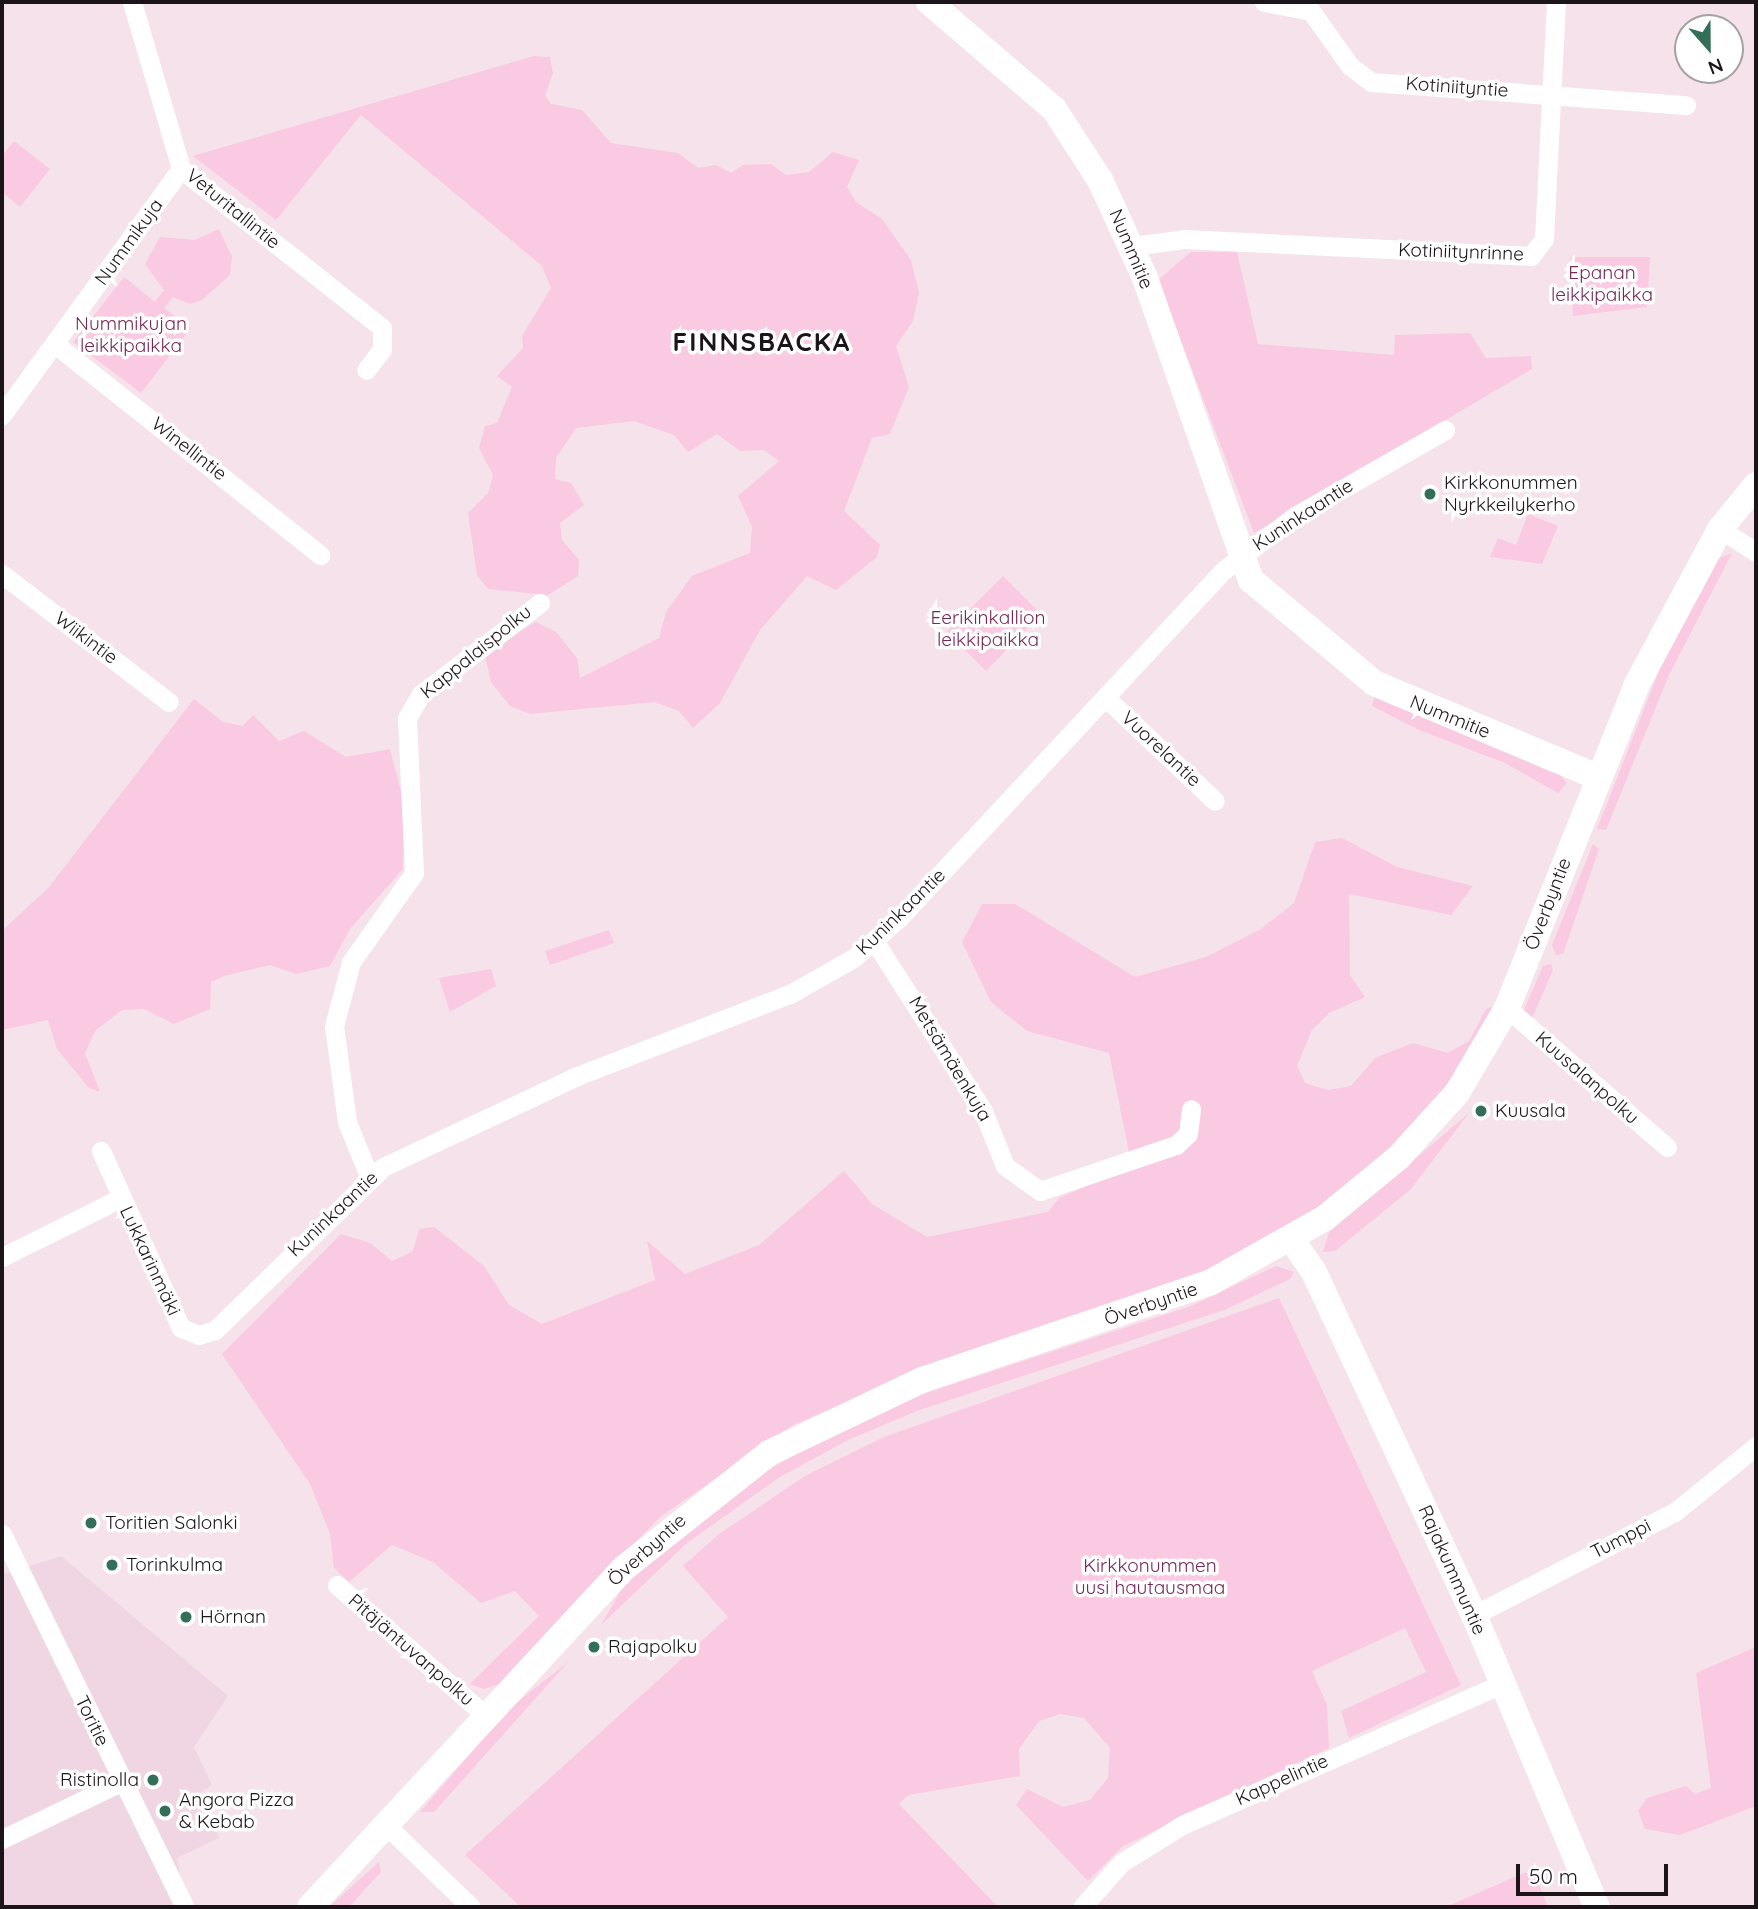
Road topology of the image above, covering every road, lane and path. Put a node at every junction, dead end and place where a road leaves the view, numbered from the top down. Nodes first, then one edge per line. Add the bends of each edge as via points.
1 (132, 2) edge
2 (929, 2) edge
3 (1264, 2) edge
4 (1556, 2) edge
5 (1550, 93) junction
6 (1686, 105) dead end
7 (181, 169) junction
8 (1133, 246) junction
9 (55, 344) junction
10 (366, 370) dead end
11 (2, 415) edge
12 (1445, 430) dead end
13 (1756, 485) edge
14 (1720, 528) junction
15 (1756, 552) edge
16 (1245, 553) junction
17 (320, 555) dead end
18 (2, 574) edge
19 (540, 603) dead end
20 (1105, 697) junction
21 (169, 702) dead end
22 (1598, 777) junction
23 (1215, 801) dead end
24 (875, 942) junction
25 (1507, 1008) junction
26 (1191, 1109) dead end
27 (1667, 1147) dead end
28 (101, 1151) dead end
29 (369, 1176) junction
30 (121, 1198) junction
31 (1291, 1239) junction
32 (2, 1258) edge
33 (215, 1330) joint
34 (1756, 1446) edge
35 (2, 1534) edge
36 (337, 1585) dead end
37 (1474, 1615) junction
38 (1502, 1684) junction
39 (485, 1716) junction
40 (121, 1782) junction
41 (386, 1825) junction
42 (2, 1839) edge
43 (185, 1907) edge
44 (310, 1907) edge
45 (471, 1907) edge
46 (1082, 1907) edge
47 (1597, 1907) edge

1 - 7 street, Veturitallintie
2 - 8 street, Nummitie via 1054,109
3 - 5 street, Kotiniityntie via 1311,11 1350,66 1371,82
4 - 5 street, Kotiniitynrinne
5 - 6 street, Kotiniityntie
5 - 8 street, Kotiniitynrinne via 1544,239 1531,256 1184,239
7 - 9 street, Nummikuja
7 - 10 street, Veturitallintie via 382,328 382,349
8 - 16 street, Nummitie
9 - 11 street, Nummikuja
9 - 17 street, Winellintie
12 - 16 street, Kuninkaantie
13 - 14 street, Överbyntie
14 - 15 street
14 - 22 street, Överbyntie via 1637,684
16 - 20 street, Kuninkaantie
16 - 22 street, Nummitie via 1265,569 1285,607 1374,683
18 - 21 street, Wiikintie
19 - 29 street, Kappalaispolku via 421,694 407,719 414,873 351,961 334,1026 347,1122
20 - 23 street, Vuorelantie
20 - 24 street, Kuninkaantie
22 - 25 street, Överbyntie
24 - 26 street, Metsämäenkuja via 983,1111 1004,1166 1040,1191 1176,1145 1188,1134
24 - 29 street, Kuninkaantie via 790,995 577,1076
25 - 27 street, Kuusalanpolku
25 - 31 street, Överbyntie via 1433,1122 1364,1190
28 - 30 street, Lukkarinmäki
29 - 33 street, Kuninkaantie
30 - 32 street, Lukkarinmäki
30 - 33 street, Lukkarinmäki via 181,1328 199,1335
31 - 37 street, Rajakummuntie via 1313,1270
31 - 39 street, Överbyntie via 1211,1282 871,1400 769,1453 624,1568
34 - 37 street, Tumppi via 1676,1511
35 - 40 street, Toritie
36 - 39 street, Pitäjäntuvanpolku
37 - 38 street, Rajakummuntie
38 - 46 street, Kappelintie via 1182,1825 1121,1863
38 - 47 street, Rajakummuntie
39 - 41 street, Överbyntie
40 - 42 street
40 - 43 street, Toritie
41 - 44 street, Överbyntie
41 - 45 street

